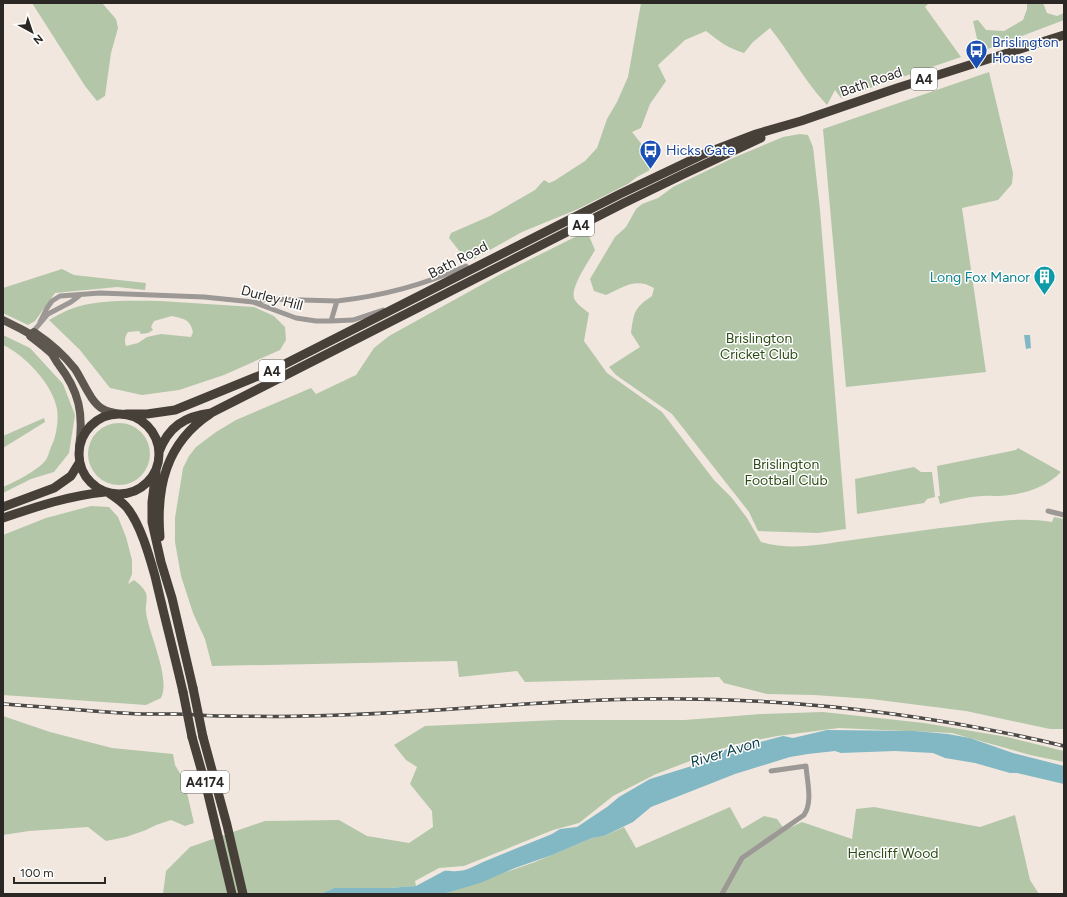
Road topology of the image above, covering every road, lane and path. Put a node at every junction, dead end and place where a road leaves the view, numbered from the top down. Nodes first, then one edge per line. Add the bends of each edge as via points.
1 (1064, 35) edge
2 (801, 121) junction
3 (620, 194) junction
4 (624, 203) junction
5 (466, 266) dead end
6 (79, 296) junction
7 (337, 301) junction
8 (408, 301) junction
9 (254, 302) junction
10 (3, 320) edge
11 (331, 321) junction
12 (40, 322) junction
13 (30, 334) junction
14 (211, 413) junction
15 (122, 414) junction
16 (79, 447) junction
17 (159, 452) junction
18 (79, 463) junction
19 (156, 468) junction
20 (107, 492) junction
21 (3, 507) edge
22 (1048, 511) dead end
23 (1064, 515) edge
24 (3, 518) edge
25 (169, 591) junction
26 (771, 771) dead end
27 (232, 894) edge
28 (243, 894) edge
29 (722, 894) edge

1 - 2 highway, Bath Road / A4
2 - 3 highway, Bath Road / A4 via 756,134 704,154
2 - 4 highway, Bath Road / A4
3 - 4 highway
3 - 8 highway, Bath Road / A4
4 - 14 highway, Bath Road / A4
5 - 7 street via 414,286
6 - 9 street, Durley Hill via 100,293 204,297
6 - 12 street, Durley Hill via 48,314
6 - 12 street, Durley Hill via 60,296 52,301
7 - 9 street via 267,299
7 - 11 street
8 - 11 street, Durley Hill via 353,320
8 - 15 highway, Bath Road / A4 via 279,367 192,403 155,414
9 - 11 street, Durley Hill via 296,318
10 - 13 main road
12 - 13 street, Durley Hill
13 - 15 main road via 34,332 62,355 103,410
13 - 16 main road via 53,355 72,385 81,414
14 - 17 highway, Bath Road / A4 via 199,414 174,427 164,439
14 - 25 highway via 189,430 176,446 162,485 160,532
15 - 16 highway via 103,417 91,424 83,435
15 - 17 highway via 140,420 150,428 156,438
16 - 18 highway
17 - 19 highway
18 - 20 highway via 93,485
18 - 21 highway via 71,476 54,488
19 - 20 highway via 140,488 125,493
19 - 25 highway, A4174 via 152,513 157,549
20 - 24 highway via 75,496
20 - 27 highway, A4174, bridge via 128,508 151,563
22 - 23 street
25 - 28 highway, A4174, bridge
26 - 29 street via 806,766 809,800 807,811 804,816 742,858

